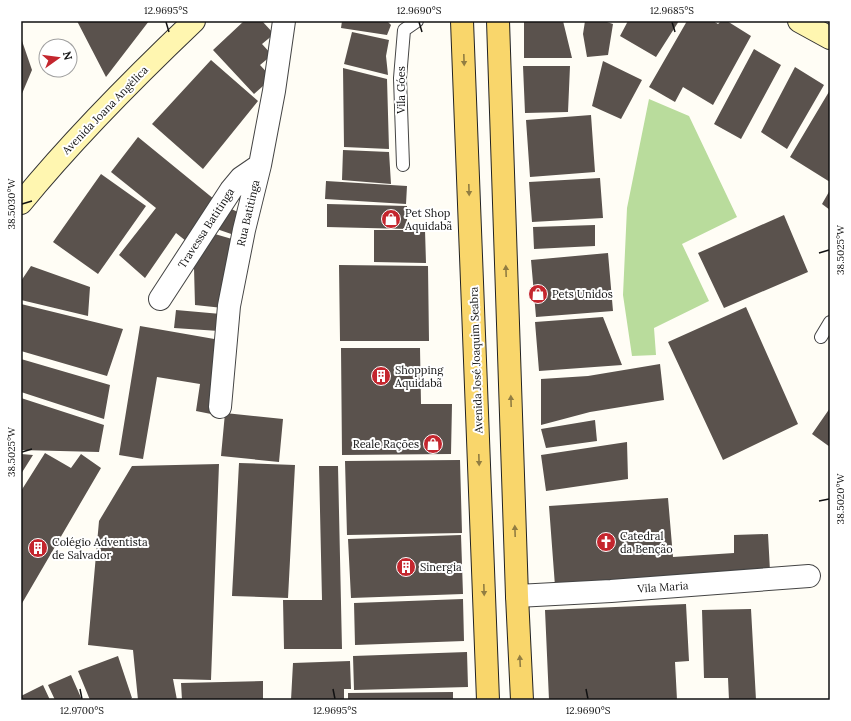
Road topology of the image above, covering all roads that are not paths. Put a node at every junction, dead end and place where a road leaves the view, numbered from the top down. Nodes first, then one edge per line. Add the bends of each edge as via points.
1 (194, 21) edge
2 (284, 21) edge
3 (417, 21) edge
4 (462, 21) edge
5 (498, 21) edge
6 (799, 21) edge
7 (830, 38) edge
8 (260, 165) junction
9 (403, 165) dead end
10 (21, 203) edge
11 (160, 299) dead end
12 (830, 322) edge
13 (821, 337) dead end
14 (220, 407) dead end
15 (809, 576) dead end
16 (517, 596) junction
17 (488, 700) edge
18 (522, 700) edge

1 - 10 main road, Avenida Joana Angélica via 110,103
2 - 8 street, Rua Batitinga
3 - 9 lane, Vila Góes via 404,30 400,78
4 -> 17 main road, Avenida José Joaquim Seabra
16 -> 5 main road
6 - 7 main road
8 - 11 street, Travessa Batitinga via 241,178 231,190
8 - 14 street, Rua Batitinga via 229,306
12 - 13 lane
15 - 16 street, Vila Maria
18 -> 16 main road

